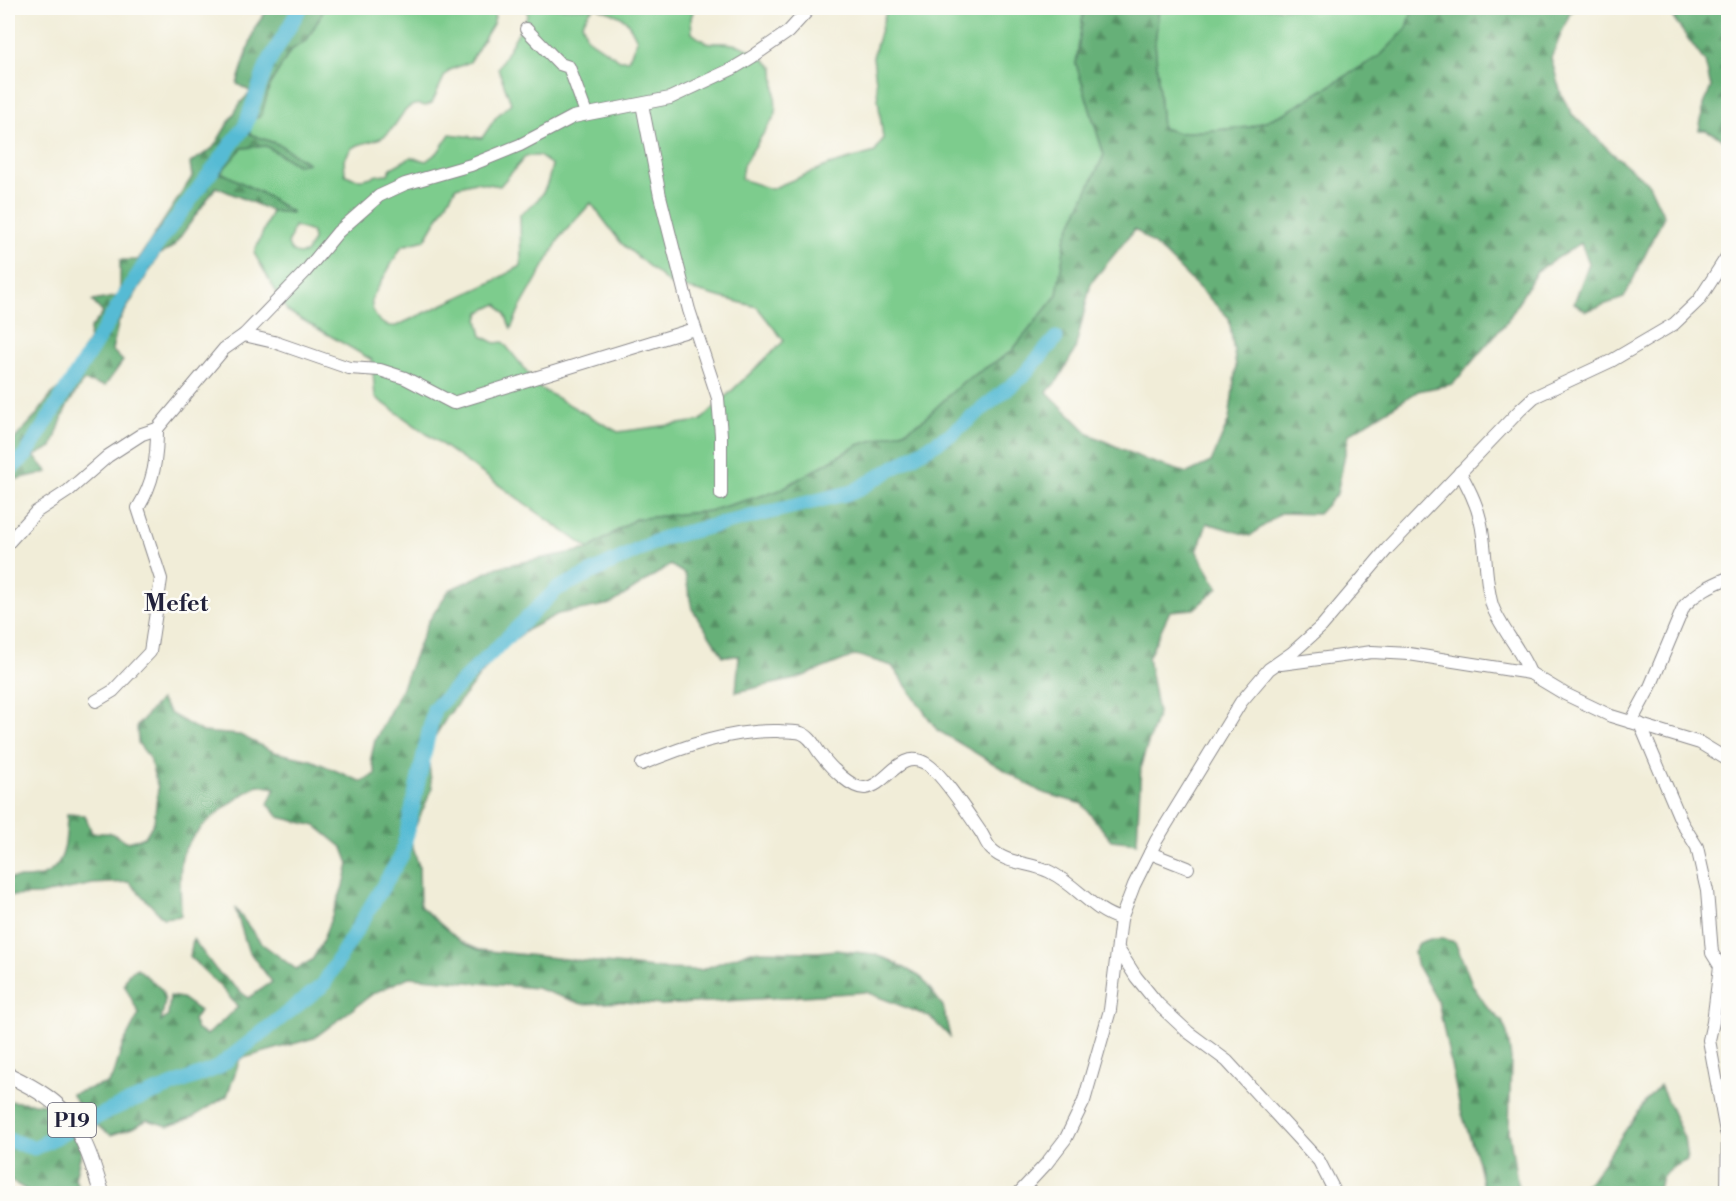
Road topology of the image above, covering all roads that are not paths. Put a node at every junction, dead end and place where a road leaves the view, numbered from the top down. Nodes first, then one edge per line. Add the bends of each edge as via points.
1 (810, 8) edge
2 (526, 29) dead end
3 (642, 104) junction
4 (586, 113) junction
5 (1728, 255) edge
6 (694, 329) junction
7 (244, 335) junction
8 (157, 429) junction
9 (1460, 472) junction
10 (721, 495) dead end
11 (8, 543) edge
12 (1728, 578) edge
13 (1276, 664) junction
14 (1530, 673) junction
15 (96, 701) dead end
16 (1636, 723) junction
17 (1728, 760) edge
18 (642, 764) dead end
19 (1150, 853) junction
20 (1188, 868) dead end
21 (1121, 919) junction
22 (1118, 949) junction
23 (8, 1076) edge
24 (1728, 1129) edge
25 (102, 1194) edge
26 (1018, 1194) edge
27 (1336, 1194) edge
28 (1727, 1194) edge

1 - 3 street via 788,32 732,69 670,98
2 - 4 street via 571,70
3 - 4 street
3 - 6 street via 660,196
4 - 7 street via 471,165 405,184 379,196 338,232
5 - 9 street via 1699,300 1674,324 1611,361 1534,397
6 - 7 street via 453,403 405,378 380,370 348,368
6 - 10 street via 718,398
7 - 8 street via 224,349
8 - 11 street via 108,456 68,491 36,512
8 - 15 street via 157,455 150,489 138,508 160,579 150,652 113,691
9 - 13 street via 1322,626
9 - 14 street via 1480,518 1493,609
12 - 16 street via 1708,587 1684,606
13 - 14 street via 1338,655 1391,653
13 - 19 street via 1241,702
14 - 16 street via 1587,705
16 - 17 street via 1700,743
16 - 24 street via 1697,847 1707,891 1712,953 1720,966 1709,1040 1726,1132
18 - 21 street via 730,734 760,731 800,733 811,740 836,772 863,788 872,786 900,764 911,760 924,762 936,772 990,849 1002,857 1048,870 1108,916
19 - 20 street
19 - 21 street
21 - 22 street
22 - 26 street via 1110,1010 1084,1101 1066,1138
22 - 27 street via 1158,1004 1227,1062 1311,1153
23 - 25 main road, P19 via 51,1100 73,1121 87,1147
24 - 28 street

